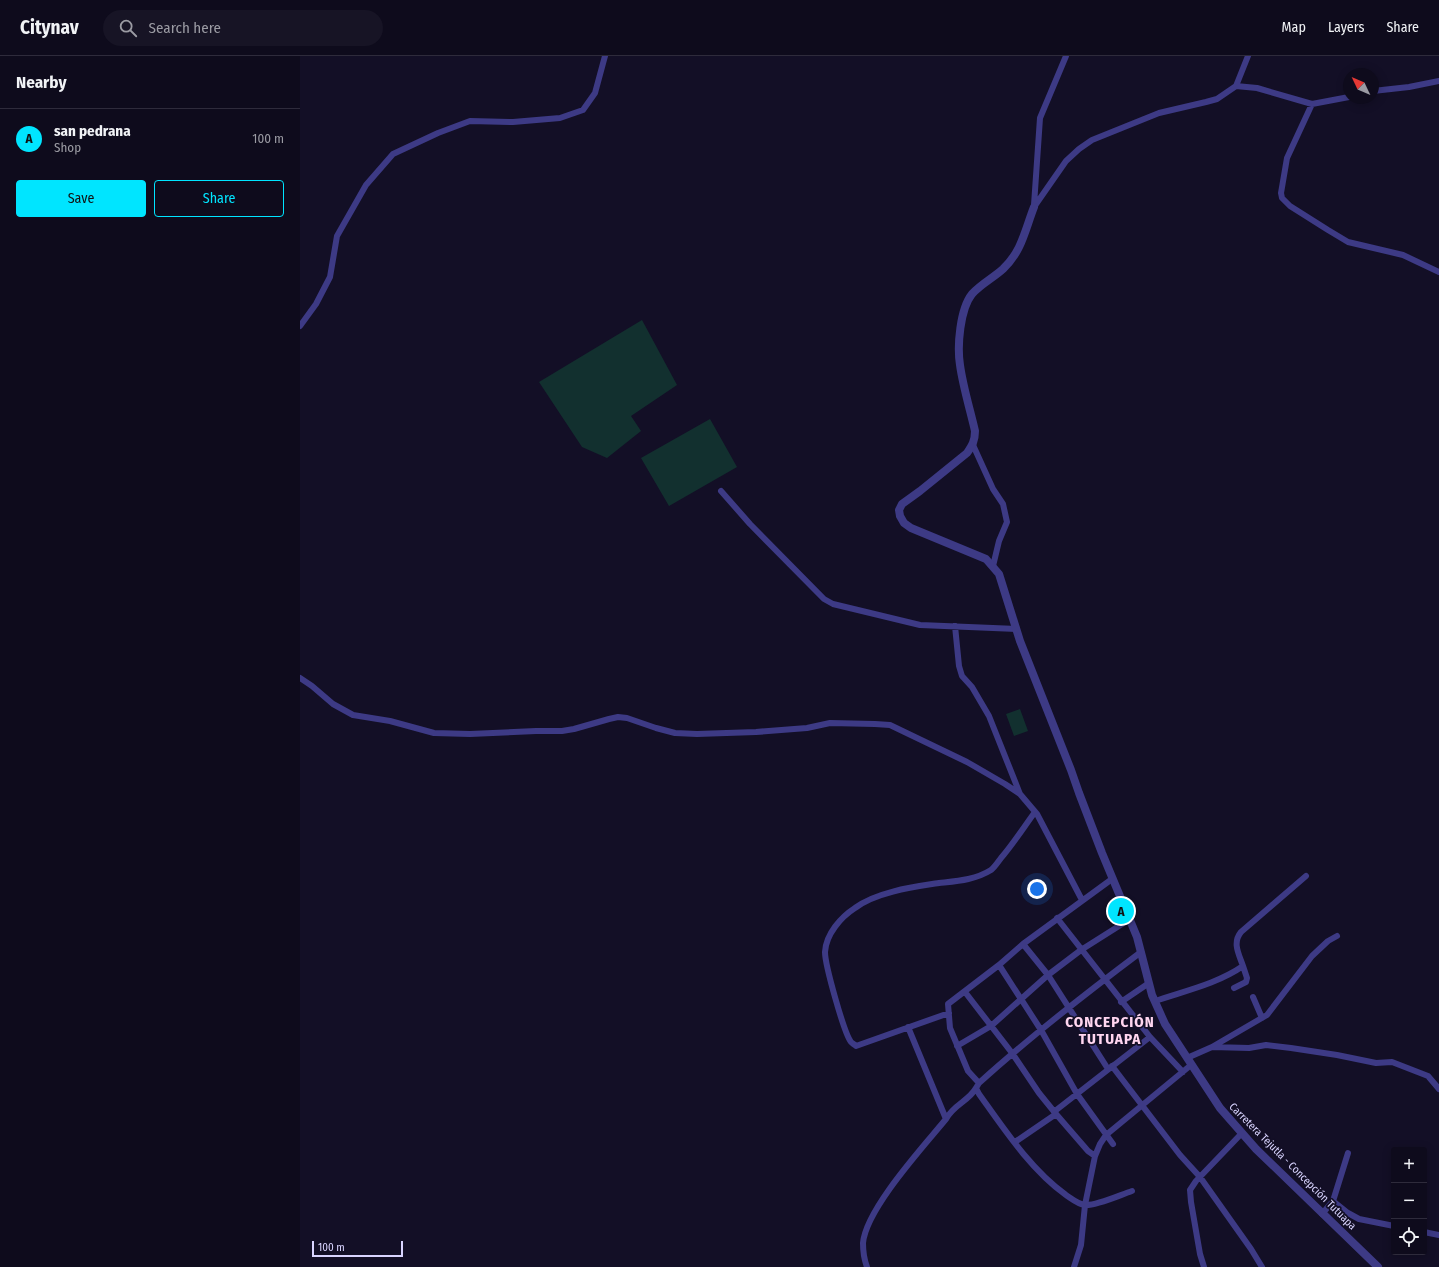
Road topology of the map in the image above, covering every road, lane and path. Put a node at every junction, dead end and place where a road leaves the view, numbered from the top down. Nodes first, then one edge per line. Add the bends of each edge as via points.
1 (605, 56) edge
2 (1066, 56) edge
3 (1248, 56) edge
4 (1439, 81) edge
5 (1236, 86) junction
6 (1379, 90) edge
7 (1343, 98) edge
8 (1312, 104) junction
9 (1034, 207) junction
10 (1439, 272) edge
11 (300, 326) edge
12 (973, 445) junction
13 (721, 492) dead end
14 (993, 566) junction
15 (955, 626) junction
16 (1017, 629) junction
17 (300, 678) edge
18 (1020, 794) junction
19 (1035, 812) junction
20 (1306, 876) dead end
21 (1112, 879) junction
22 (1082, 900) junction
23 (1057, 918) junction
24 (1130, 919) junction
25 (1337, 936) dead end
26 (1023, 944) junction
27 (1081, 950) junction
28 (1141, 952) junction
29 (999, 965) junction
30 (1243, 966) junction
31 (1048, 975) junction
32 (1104, 980) junction
33 (1149, 983) junction
34 (1234, 988) dead end
35 (965, 992) junction
36 (1252, 997) dead end
37 (1021, 999) junction
38 (1155, 1001) junction
39 (1122, 1002) junction
40 (1069, 1007) junction
41 (949, 1013) junction
42 (1262, 1018) junction
43 (991, 1026) junction
44 (908, 1027) junction
45 (1041, 1030) junction
46 (1150, 1037) junction
47 (957, 1046) junction
48 (1212, 1047) junction
49 (1012, 1053) junction
50 (1189, 1061) junction
51 (1110, 1068) junction
52 (1183, 1072) junction
53 (978, 1086) junction
54 (1439, 1089) edge
55 (1077, 1094) junction
56 (1142, 1106) junction
57 (1056, 1114) junction
58 (946, 1119) junction
59 (1242, 1133) junction
60 (1106, 1135) junction
61 (1015, 1142) junction
62 (1113, 1144) dead end
63 (1348, 1153) dead end
64 (1095, 1156) junction
65 (1200, 1177) junction
66 (1132, 1191) dead end
67 (1333, 1201) junction
68 (1085, 1205) junction
69 (1322, 1214) junction
70 (1391, 1225) edge
71 (1427, 1233) edge
72 (1439, 1235) edge
73 (867, 1267) edge
74 (1074, 1267) edge
75 (1204, 1267) edge
76 (1262, 1267) edge
77 (1378, 1267) edge

1 - 11 street via 595,93 583,110 560,118 513,122 470,121 393,154 366,185 337,236 330,277 316,304
2 - 9 street via 1040,118
3 - 5 street
4 - 6 street
5 - 8 street via 1257,88
5 - 9 street via 1217,99 1159,113 1092,140 1066,161
7 - 8 street
8 - 10 street via 1287,158 1282,198 1348,242 1403,255
9 - 12 street via 1021,245 1004,268 971,295 962,318 960,364 975,431
12 - 14 street via 993,489 1003,504 1007,522 999,540
12 - 14 street via 898,510 904,523 911,528 986,559
13 - 15 street via 824,599 833,604 908,623
14 - 16 street, Carretera Tejutla - Concepción Tutuapa via 999,574
15 - 16 street
15 - 18 street via 962,676 972,687 989,716
16 - 21 street, Carretera Tejutla - Concepción Tutuapa
17 - 18 street via 333,704 353,715 390,721 434,733 562,731 618,717 675,733 697,734 756,732 830,724 890,725 967,762
18 - 19 street
19 - 22 street
19 - 44 street via 992,870 968,880 938,883 872,898 855,907 840,920 829,938 825,952 832,988 852,1043 856,1046
20 - 30 street via 1237,937 1236,945
21 - 22 street
21 - 24 street, Carretera Tejutla - Concepción Tutuapa
22 - 23 street
23 - 26 street
23 - 27 street
24 - 27 street
24 - 28 street, Carretera Tejutla - Concepción Tutuapa
25 - 42 street via 1328,940 1312,956 1267,1015
26 - 29 street
26 - 31 street
27 - 31 street
27 - 32 street
28 - 32 street
28 - 33 street, Carretera Tejutla - Concepción Tutuapa
29 - 35 street
29 - 37 street
30 - 34 street via 1246,982
30 - 38 street via 1212,982
31 - 37 street
31 - 40 street
32 - 39 street
32 - 40 street
33 - 38 street, Carretera Tejutla - Concepción Tutuapa
33 - 39 street
35 - 41 street via 948,1004
35 - 43 street
36 - 42 street
37 - 43 street
37 - 45 street
38 - 50 street, Carretera Tejutla - Concepción Tutuapa
39 - 46 street
40 - 45 street
40 - 51 street
41 - 44 street
41 - 47 street via 950,1028
42 - 48 street
43 - 47 street
43 - 49 street
44 - 58 street
45 - 49 street
45 - 55 street
46 - 51 street
46 - 52 street
47 - 53 street
48 - 50 street
48 - 54 street via 1266,1046 1376,1063 1392,1062 1428,1076
49 - 53 street
49 - 57 street
50 - 52 street
50 - 59 street, Carretera Tejutla - Concepción Tutuapa via 1220,1108
51 - 55 street
51 - 56 street
52 - 56 street
53 - 58 street via 973,1094 950,1112
53 - 61 street via 1003,1128
55 - 57 street via 1055,1111
55 - 60 street
56 - 60 street
56 - 65 street
57 - 61 street
57 - 64 street
58 - 73 street via 906,1167 875,1211 863,1242
59 - 65 street
59 - 69 street, Carretera Tejutla - Concepción Tutuapa
60 - 62 street
60 - 64 street
61 - 68 street via 1053,1186
63 - 67 street
64 - 68 street
65 - 75 street via 1190,1190
65 - 76 street
66 - 68 street
67 - 69 street
67 - 70 street via 1359,1219
68 - 74 street via 1081,1245
69 - 77 street, Carretera Tejutla - Concepción Tutuapa
71 - 72 street

